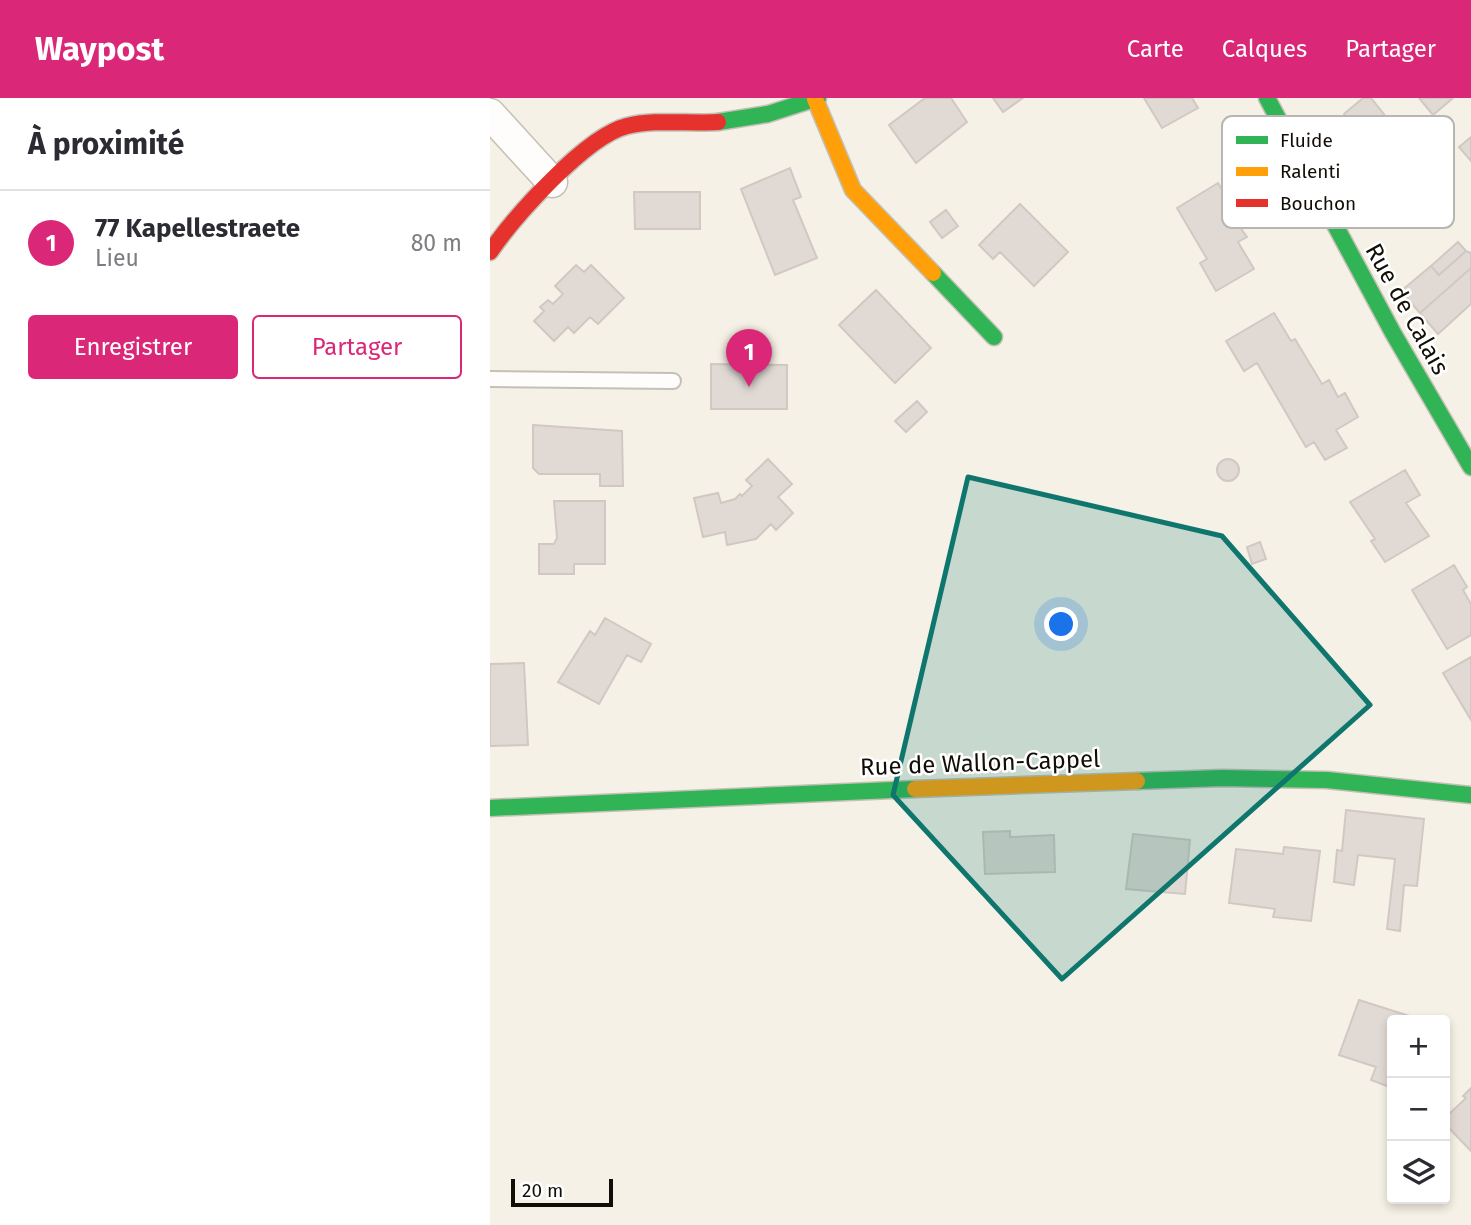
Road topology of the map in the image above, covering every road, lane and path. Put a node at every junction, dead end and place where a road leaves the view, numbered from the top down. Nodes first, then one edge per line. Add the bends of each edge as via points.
1 (1267, 98) edge
2 (816, 99) edge
3 (490, 114) edge
4 (1277, 116) edge
5 (552, 182) junction
6 (1336, 228) edge
7 (490, 252) edge
8 (994, 337) dead end
9 (490, 379) edge
10 (673, 381) dead end
11 (1471, 467) edge
12 (1471, 794) edge
13 (490, 808) edge

1 - 4 street, Rue de Calais
2 - 5 street via 742,121 622,127 603,137
2 - 8 street via 853,190
3 - 5 street
5 - 7 street
6 - 11 street, Rue de Calais
9 - 10 lane
12 - 13 street, Rue de Wallon-Cappel via 1338,781 1222,778

